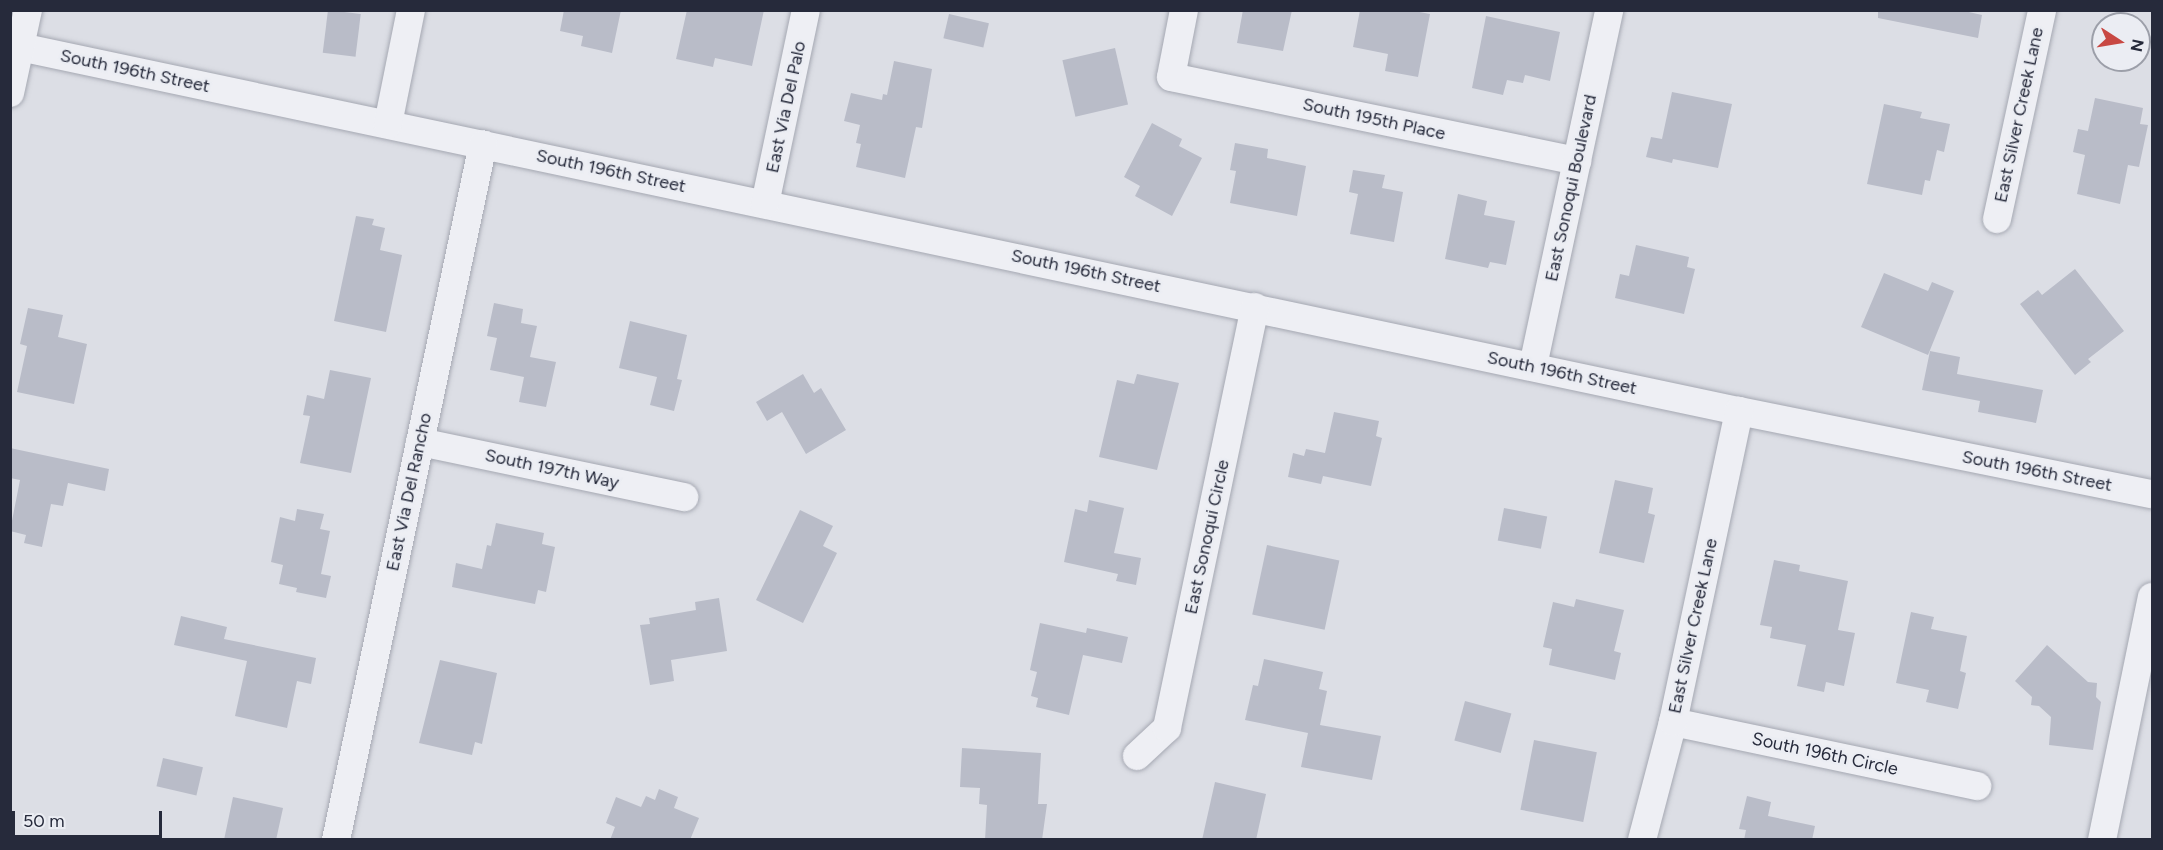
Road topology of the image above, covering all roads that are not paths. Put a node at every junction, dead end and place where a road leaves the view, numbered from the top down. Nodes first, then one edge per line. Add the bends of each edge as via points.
1 (28, 10) edge
2 (411, 10) edge
3 (806, 10) edge
4 (1184, 10) edge
5 (1609, 10) edge
6 (2042, 10) edge
7 (20, 46) junction
8 (10, 93) edge
9 (388, 124) junction
10 (483, 144) junction
11 (1577, 161) junction
12 (765, 204) junction
13 (1997, 219) dead end
14 (1255, 307) junction
15 (1533, 366) junction
16 (1739, 411) junction
17 (420, 442) junction
18 (2152, 495) edge
19 (684, 498) dead end
20 (2152, 597) edge
21 (1673, 722) junction
22 (1137, 756) dead end
23 (1977, 786) dead end
24 (336, 840) edge
25 (1642, 840) edge
26 (2102, 840) edge

1 - 7 street
2 - 9 street
3 - 12 street, East Via Del Palo
4 - 11 street, South 195th Place via 1170,76
5 - 11 street, East Sonoqui Boulevard
6 - 13 street, East Silver Creek Lane
7 - 8 street
7 - 9 street, South 196th Street
9 - 10 street, South 196th Street
10 - 12 street, South 196th Street
10 - 17 street, East Via Del Rancho
11 - 15 street, East Sonoqui Boulevard
12 - 14 street, South 196th Street
14 - 15 street, South 196th Street
14 - 22 street, East Sonoqui Circle via 1167,728
15 - 16 street, South 196th Street
16 - 18 street, South 196th Street
16 - 21 street, East Silver Creek Lane
17 - 19 street, South 197th Way
17 - 24 street, East Via Del Rancho
20 - 26 street
21 - 23 street, South 196th Circle
21 - 25 street, East Silver Creek Lane

